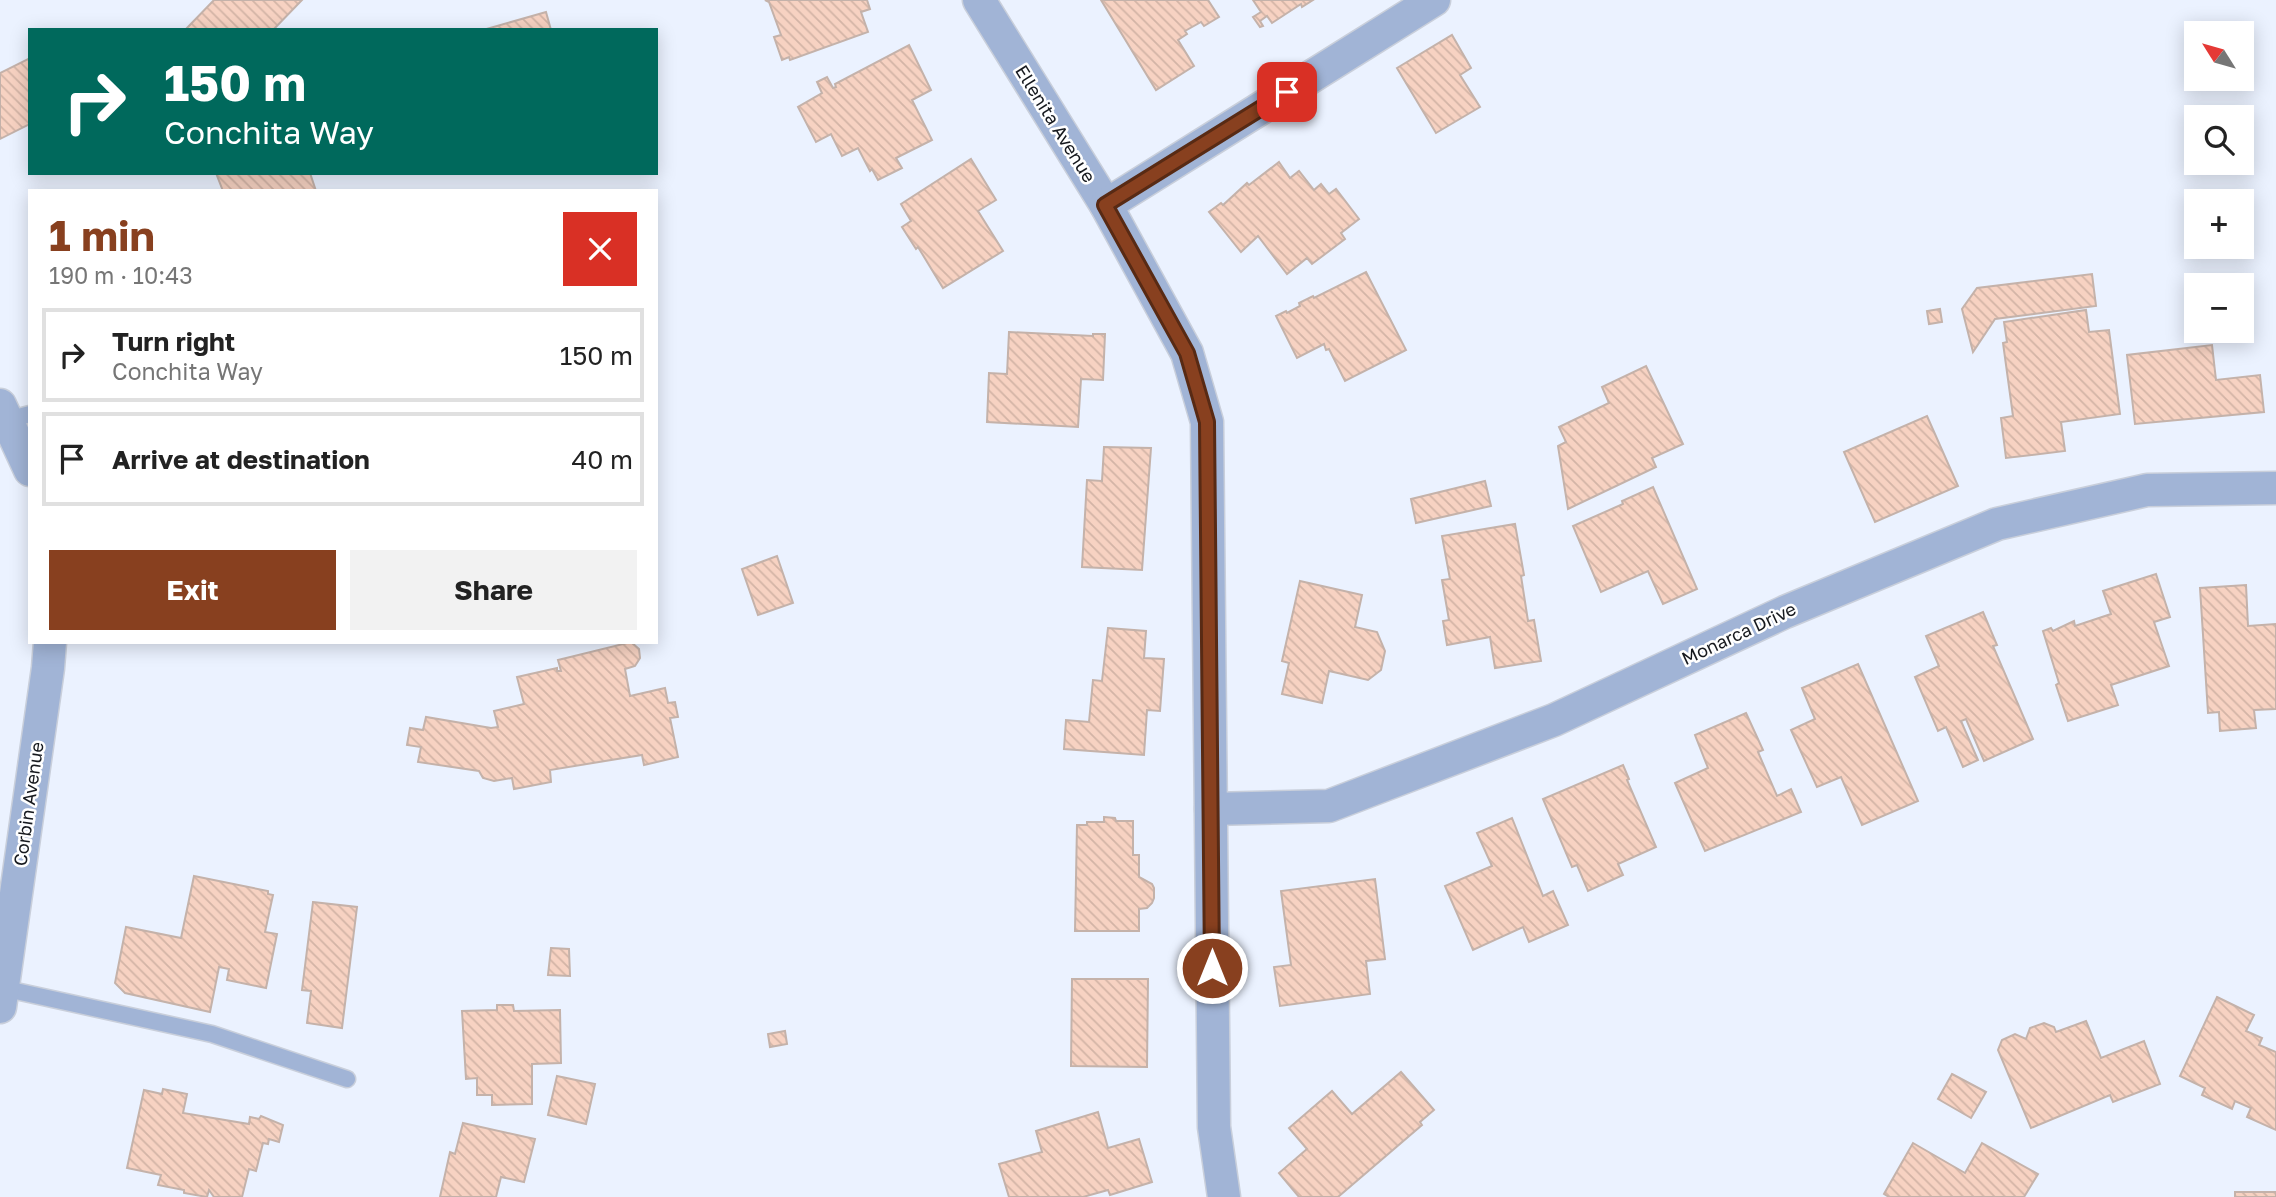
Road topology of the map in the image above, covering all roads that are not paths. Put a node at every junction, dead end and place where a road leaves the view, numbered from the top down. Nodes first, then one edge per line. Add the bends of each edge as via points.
1 (978, 0) edge
2 (1434, 0) edge
3 (1105, 205) junction
4 (12, 413) edge
5 (28, 464) edge
6 (2276, 488) edge
7 (50, 644) edge
8 (1211, 809) junction
9 (1, 998) edge
10 (347, 1079) dead end
11 (1224, 1197) edge

1 - 3 street, Ellenita Avenue
2 - 3 street
3 - 8 street, Ellenita Avenue via 1187,353 1207,422
4 - 5 street
6 - 8 street, Monarca Drive via 2147,490 1997,524 1785,612 1554,720 1329,806
7 - 9 street, Corbin Avenue
8 - 11 street, Ellenita Avenue via 1214,1127
9 - 10 lane via 212,1034

